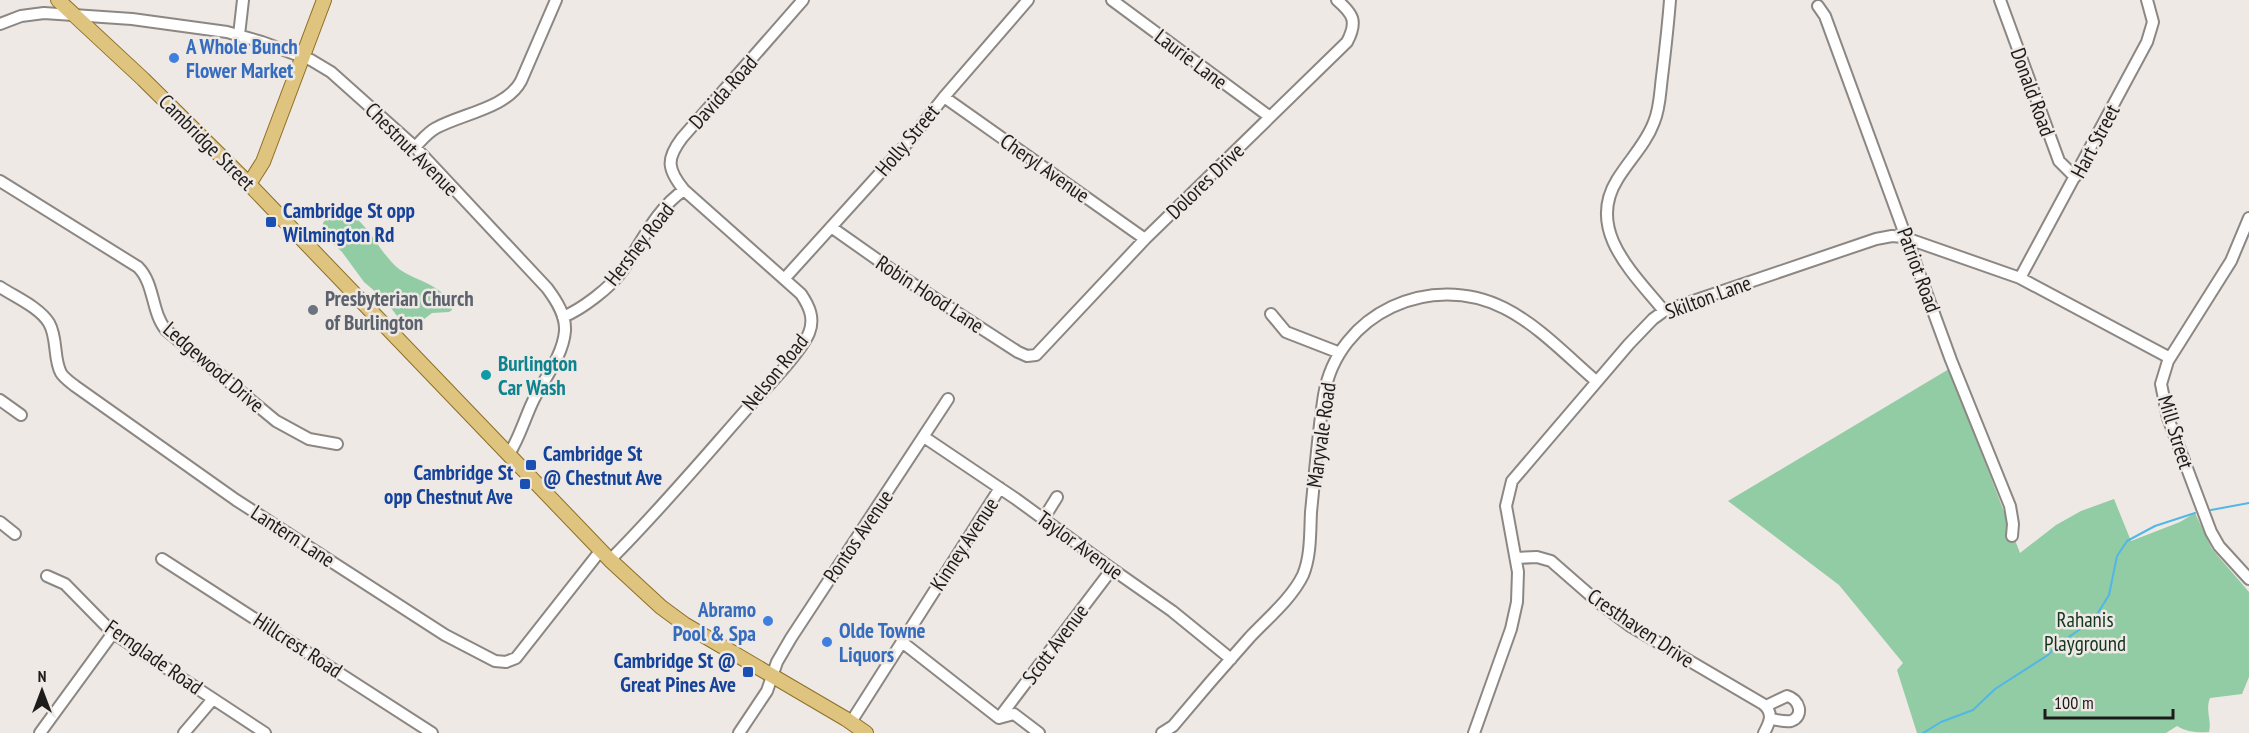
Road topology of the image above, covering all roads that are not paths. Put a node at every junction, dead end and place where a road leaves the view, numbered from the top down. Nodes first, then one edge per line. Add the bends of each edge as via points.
1 (58, 0) edge
2 (243, 0) edge
3 (324, 0) edge
4 (556, 0) edge
5 (803, 0) edge
6 (1028, 0) edge
7 (1112, 0) edge
8 (1337, 0) edge
9 (1670, 0) edge
10 (2000, 0) edge
11 (2148, 0) edge
12 (1818, 6) dead end
13 (74, 14) junction
14 (0, 24) edge
15 (239, 35) junction
16 (302, 56) junction
17 (944, 97) junction
18 (1270, 117) junction
19 (415, 147) junction
20 (2075, 177) junction
21 (0, 181) edge
22 (249, 184) junction
23 (684, 190) junction
24 (2249, 218) edge
25 (831, 227) junction
26 (1908, 238) junction
27 (1145, 239) junction
28 (785, 278) junction
29 (2020, 278) junction
30 (0, 287) edge
31 (1664, 311) junction
32 (1271, 314) dead end
33 (563, 317) junction
34 (1340, 353) junction
35 (1032, 356) joint
36 (2170, 358) junction
37 (1596, 381) junction
38 (948, 399) dead end
39 (0, 400) edge
40 (21, 415) dead end
41 (924, 437) junction
42 (337, 444) dead end
43 (509, 454) junction
44 (1000, 488) junction
45 (1057, 497) dead end
46 (1044, 518) junction
47 (0, 522) edge
48 (15, 534) dead end
49 (2012, 536) dead end
50 (605, 555) junction
51 (1516, 558) junction
52 (162, 559) dead end
53 (1112, 569) junction
54 (47, 576) dead end
55 (2249, 579) edge
56 (113, 633) junction
57 (902, 642) junction
58 (1231, 659) junction
59 (773, 676) junction
60 (213, 699) junction
61 (1766, 706) junction
62 (999, 718) junction
63 (1771, 719) junction
64 (850, 722) junction
65 (40, 733) edge
66 (184, 733) edge
67 (265, 733) edge
68 (432, 733) edge
69 (739, 733) edge
70 (866, 733) edge
71 (1039, 733) edge
72 (1162, 733) edge
73 (1474, 733) edge
74 (1764, 733) edge

1 - 13 main road, Cambridge Street
2 - 15 street
3 - 16 main road
4 - 19 street via 513,93 437,127
5 - 23 street, Davida Road via 673,150 671,170
6 - 17 street, Holly Street
7 - 18 street, Laurie Lane
8 - 18 street, Dolores Drive via 1353,21 1347,42
9 - 31 street via 1656,117 1643,144 1617,180 1605,211 1614,243
10 - 20 street, Donald Road via 2058,160
11 - 20 street, Hart Street via 2152,17 2150,38
12 - 26 street, Patriot Road
13 - 14 street, Chestnut Avenue via 32,14
13 - 15 street, Chestnut Avenue
13 - 22 main road, Cambridge Street
15 - 16 street, Chestnut Avenue
16 - 19 street, Chestnut Avenue via 331,72
16 - 22 main road via 263,162
17 - 25 street, Holly Street
17 - 27 street, Cheryl Avenue
18 - 27 street, Dolores Drive
19 - 33 street, Chestnut Avenue via 547,288
20 - 29 street, Hart Street
21 - 42 street, Ledgewood Drive via 138,267 166,330 252,402 297,433 317,442
22 - 43 main road, Cambridge Street
23 - 28 street, Nelson Road
23 - 33 street, Hershey Road via 662,212 611,284
24 - 36 street, Mill Street via 2231,261
25 - 28 street, Holly Street
25 - 35 street, Robin Hood Lane via 1018,352
26 - 29 street, Skilton Lane
26 - 31 street, Skilton Lane via 1876,239
26 - 49 street, Patriot Road via 1951,360 2010,506
27 - 35 street, Dolores Drive via 1043,350
28 - 50 street, Nelson Road via 810,310 811,326 805,340 682,482
29 - 36 street, Skilton Lane
30 - 50 street, Lantern Lane via 48,322 60,370 75,386 236,500 486,658 501,662 516,658
31 - 37 street, Skilton Lane
32 - 34 street via 1286,332
33 - 43 street via 566,328 561,347
34 - 37 street, Maryvale Road via 1364,324 1393,306 1429,295 1467,296 1491,302 1519,316
34 - 58 street, Maryvale Road via 1324,395 1304,571
36 - 55 street, Mill Street via 2161,388 2168,418 2211,532
37 - 51 street, Skilton Lane via 1512,481 1506,506
38 - 41 street, Pontos Avenue
39 - 40 street
41 - 44 street, Taylor Avenue
41 - 59 street, Pontos Avenue via 791,638
43 - 50 main road, Cambridge Street
44 - 46 street, Taylor Avenue
44 - 57 street, Kinney Avenue
45 - 46 street
46 - 53 street, Taylor Avenue
47 - 48 street
50 - 59 main road, Cambridge Street via 672,615
51 - 61 street, Cresthaven Drive via 1551,561 1630,626
51 - 73 street, Skilton Lane via 1519,588 1514,619
52 - 68 street, Hillcrest Road
53 - 58 street, Taylor Avenue via 1182,618
53 - 62 street, Scott Avenue
54 - 56 street, Fernglade Road via 65,584
56 - 60 street, Fernglade Road
56 - 65 street
57 - 62 street
57 - 64 street, Kinney Avenue
58 - 72 street, Maryvale Road via 1173,726
59 - 64 main road, Cambridge Street
59 - 69 street, Pontos Avenue
60 - 66 street
60 - 67 street, Fernglade Road
61 - 63 street
61 - 63 street via 1787,696 1798,704 1798,713 1792,720
62 - 71 street via 1014,714
63 - 74 street
64 - 70 main road, Cambridge Street

